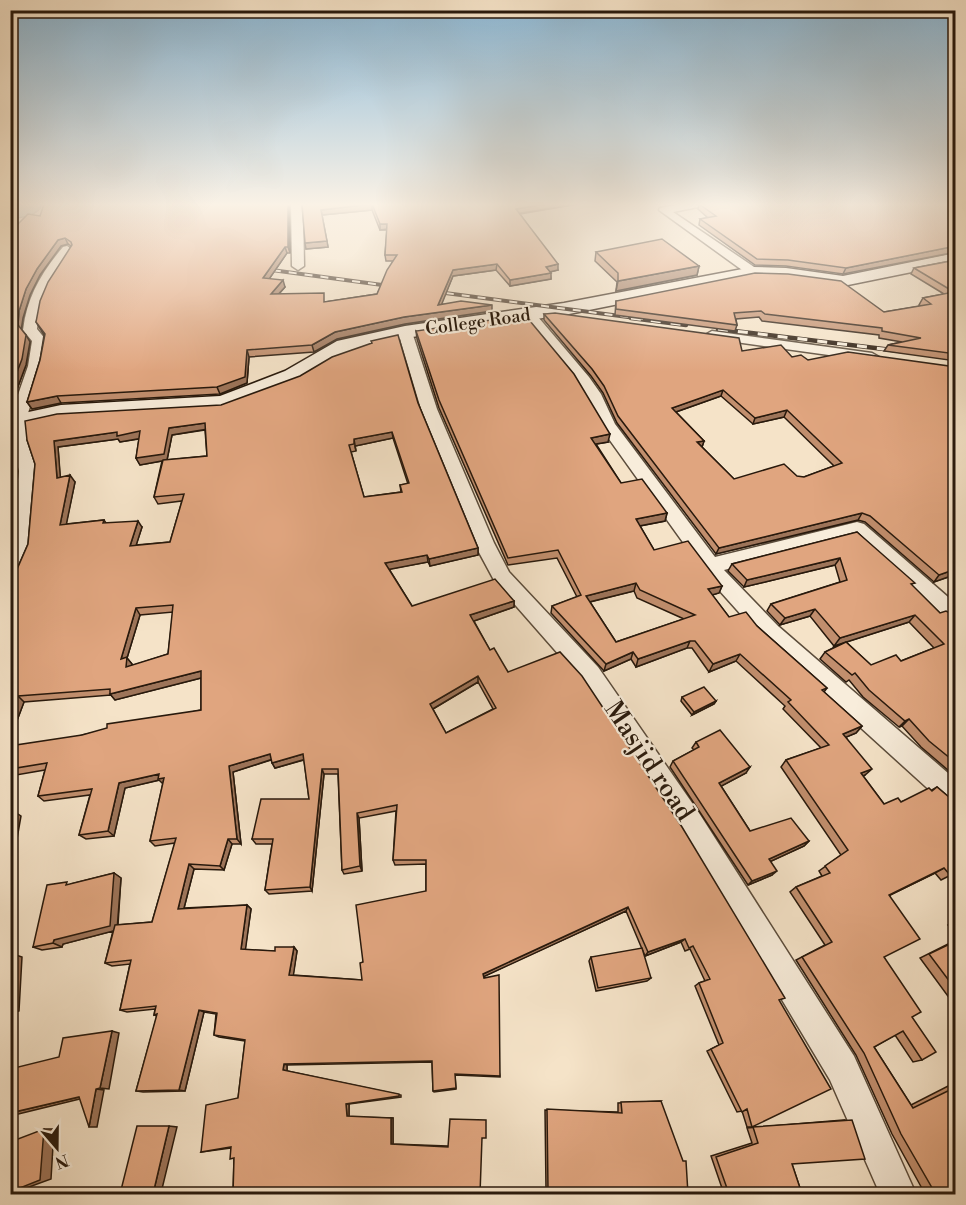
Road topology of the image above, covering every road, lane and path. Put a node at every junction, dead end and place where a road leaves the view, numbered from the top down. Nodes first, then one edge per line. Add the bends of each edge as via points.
1 (58, 260) edge
2 (297, 260) edge
3 (736, 260) edge
4 (945, 260) edge
5 (298, 266) dead end
6 (753, 272) junction
7 (536, 313) junction
8 (591, 319) edge
9 (405, 332) junction
10 (697, 333) edge
11 (885, 359) edge
12 (14, 422) edge
13 (710, 566) junction
14 (10, 577) edge
15 (956, 617) edge
16 (956, 797) edge
17 (898, 1194) edge

1 - 12 street via 32,306 30,330 39,340 35,366
2 - 5 street
3 - 6 street
4 - 6 street, College Road via 843,281
6 - 7 street, College Road
7 - 8 street
7 - 9 street, College Road
7 - 13 street via 602,406 607,425
9 - 12 street, College Road via 345,345 293,376 223,403 61,412
9 - 17 street, Masjid road via 429,409 502,577 590,674 690,822 842,1068
10 - 11 street
12 - 14 street via 28,471 21,550
13 - 15 street via 857,530
13 - 16 street via 770,632

